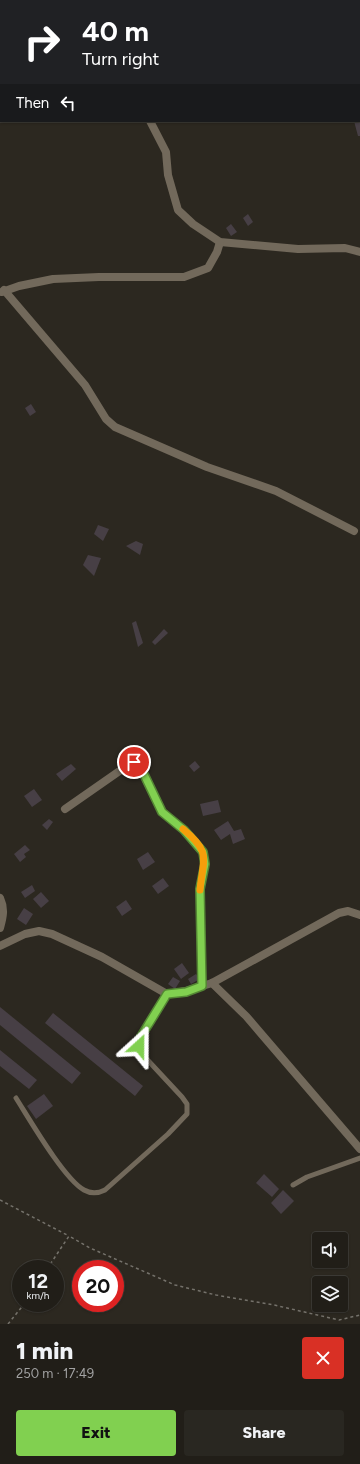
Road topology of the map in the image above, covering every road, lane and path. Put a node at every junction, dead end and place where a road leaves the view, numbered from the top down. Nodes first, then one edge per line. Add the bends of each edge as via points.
1 (151, 122) edge
2 (220, 242) junction
3 (360, 252) edge
4 (2, 291) edge
5 (354, 531) dead end
6 (65, 809) dead end
7 (0, 898) edge
8 (358, 915) edge
9 (0, 928) edge
10 (1, 943) edge
11 (212, 983) junction
12 (202, 986) junction
13 (167, 994) junction
14 (16, 1098) dead end
15 (360, 1150) edge
16 (360, 1158) edge
17 (293, 1186) dead end
18 (0, 1200) edge
19 (69, 1236) junction
20 (53, 1260) edge
21 (18, 1312) edge
22 (360, 1316) edge
23 (8, 1324) edge

1 - 2 street via 166,152 168,175 178,210 193,224
2 - 3 street via 298,249 345,248
2 - 4 street via 208,268 184,277 53,279
4 - 5 street via 85,385 106,419 115,427 207,467 276,491
6 - 12 street via 131,763 138,764 162,812 184,830 203,852 205,864 200,889
7 - 9 street via 4,914
8 - 11 street via 348,911 339,914
10 - 13 street via 39,931 52,934
11 - 12 street
11 - 15 street via 246,1016
12 - 13 street via 186,992
13 - 14 lane via 140,1038 139,1046 142,1054 187,1104 187,1114 105,1190 93,1193 76,1184
16 - 17 lane via 307,1177
18 - 19 path
19 - 20 path
19 - 22 path via 90,1248 175,1285 338,1320
21 - 23 path

